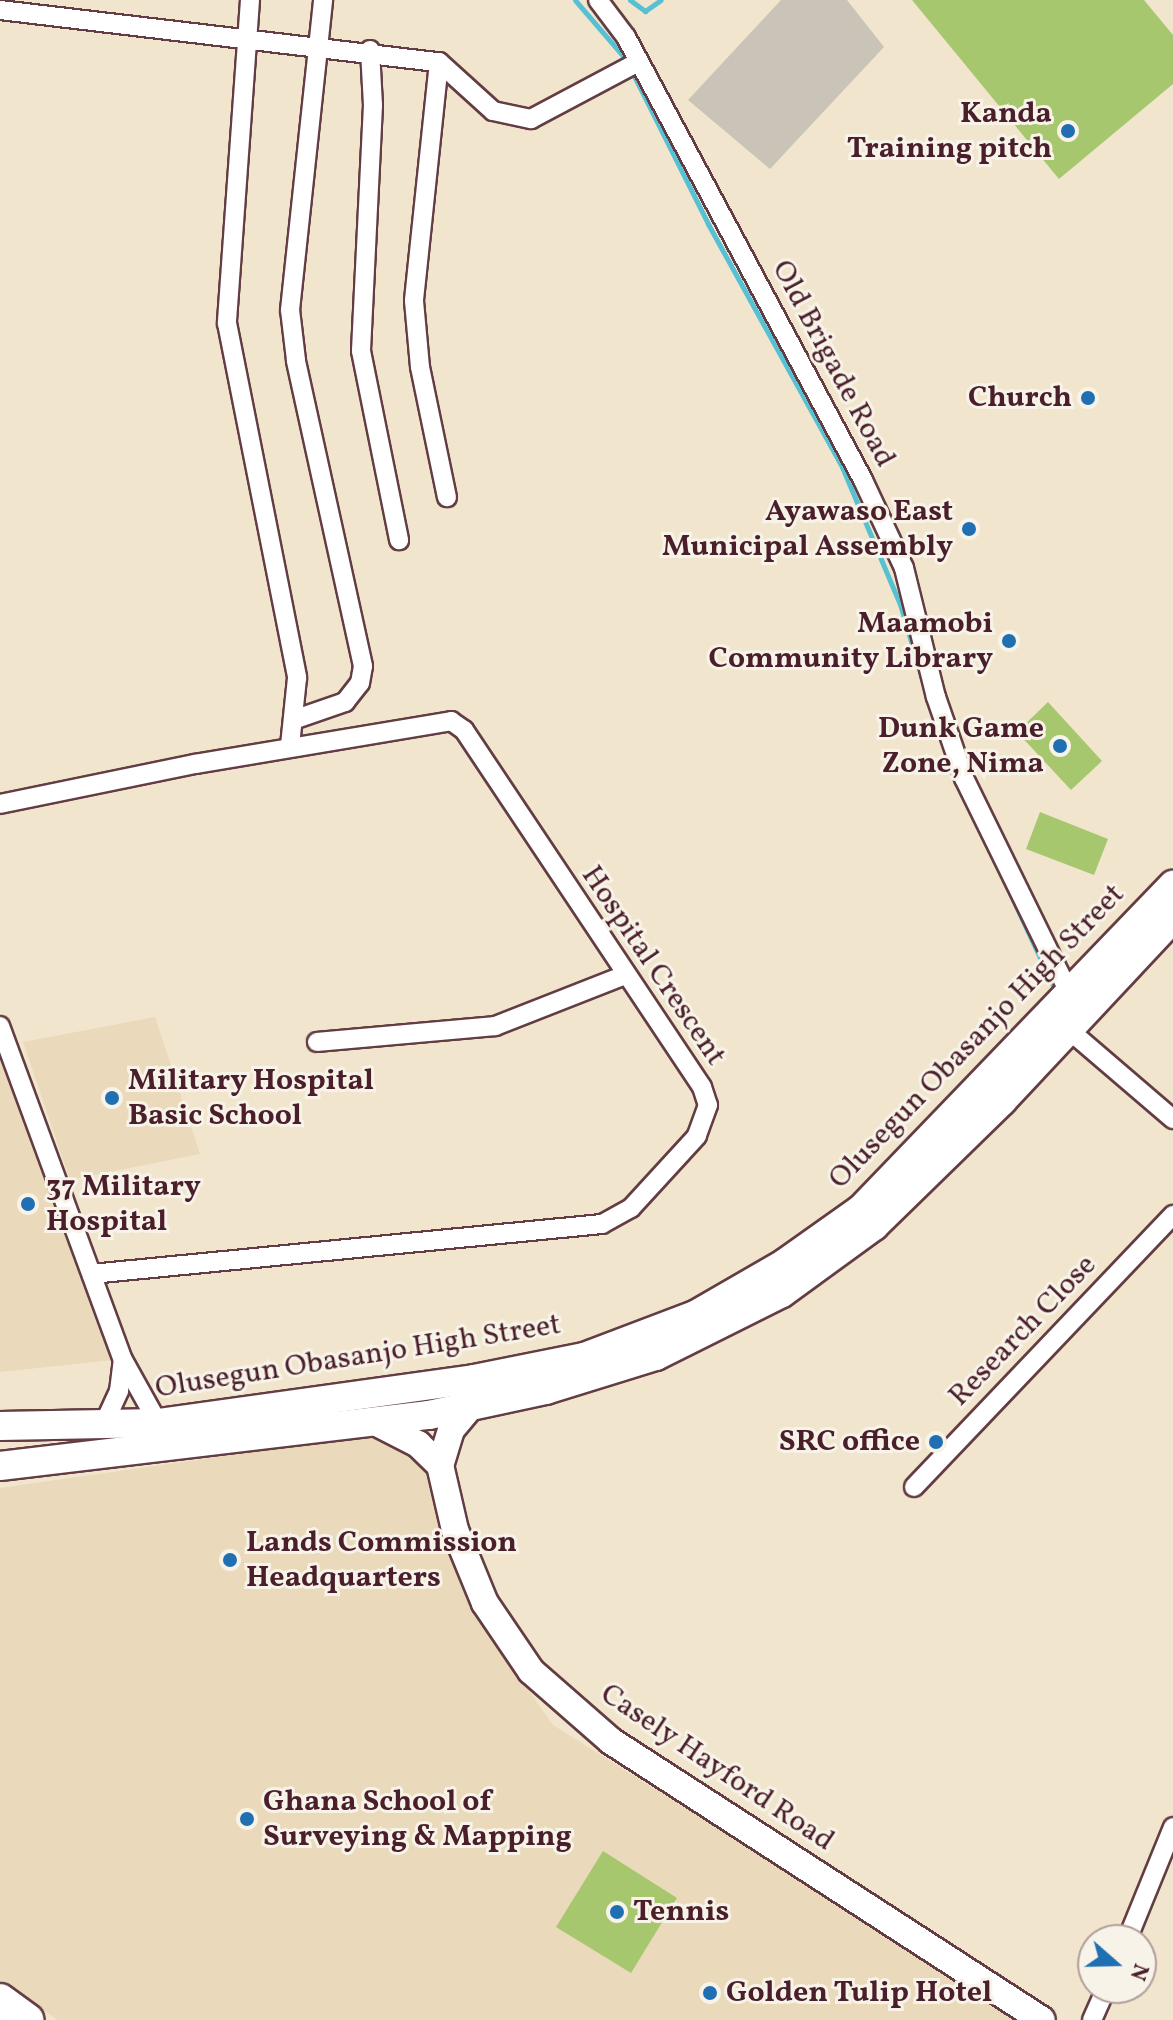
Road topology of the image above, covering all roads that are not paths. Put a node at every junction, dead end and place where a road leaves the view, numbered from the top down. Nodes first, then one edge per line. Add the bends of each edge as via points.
1 (250, 0) edge
2 (323, 0) edge
3 (598, 0) edge
4 (0, 10) edge
5 (247, 38) junction
6 (319, 45) junction
7 (370, 50) junction
8 (439, 62) junction
9 (638, 62) junction
10 (447, 497) dead end
11 (399, 540) dead end
12 (296, 719) junction
13 (290, 746) junction
14 (0, 804) edge
15 (1173, 885) edge
16 (1173, 918) edge
17 (625, 975) junction
18 (1070, 994) junction
19 (0, 1026) edge
20 (1069, 1030) junction
21 (317, 1042) dead end
22 (1173, 1119) edge
23 (1173, 1215) edge
24 (91, 1274) junction
25 (123, 1360) junction
26 (471, 1406) junction
27 (373, 1421) junction
28 (158, 1423) junction
29 (0, 1426) edge
30 (102, 1428) junction
31 (440, 1465) junction
32 (0, 1466) edge
33 (914, 1487) dead end
34 (1173, 1827) edge
35 (1134, 1924) edge
36 (0, 2000) edge
37 (28, 2020) edge
38 (1042, 2020) edge

1 - 5 street
2 - 6 street
3 - 9 street, Old Brigade Road
4 - 5 street
5 - 6 street
5 - 12 street via 227,323 297,678
6 - 7 street
6 - 12 street via 290,310 296,360 363,666 360,683 345,702
7 - 8 street
7 - 11 street via 373,105 361,351
8 - 9 street via 493,111 531,119
8 - 10 street via 414,301 420,367
9 - 18 street, Old Brigade Road via 758,280 904,568 936,697 964,778
12 - 13 street
13 - 14 street, Hospital Crescent
13 - 17 street, Hospital Crescent via 451,721 464,730
15 - 18 main road, Olusegun Obasanjo High Street
16 - 20 main road, Olusegun Obasanjo High Street
17 - 21 street via 495,1026
17 - 24 street, Hospital Crescent via 702,1087 708,1105 697,1136 616,1219 591,1226
18 - 28 main road, Olusegun Obasanjo High Street via 861,1209 774,1271 695,1315 584,1357 474,1379
19 - 24 street
20 - 22 street
20 - 26 main road, Olusegun Obasanjo High Street via 874,1226 782,1293 656,1356
23 - 33 street, Research Close
24 - 25 street
25 - 28 street
25 - 30 street via 119,1391
26 - 27 main road, Olusegun Obasanjo High Street
26 - 31 street via 451,1430
27 - 31 street via 418,1444
27 - 32 main road, Olusegun Obasanjo High Street
28 - 30 main road, Olusegun Obasanjo High Street
29 - 30 main road, Olusegun Obasanjo High Street
31 - 38 street, Casely Hayford Road via 455,1530 485,1603 531,1671 569,1708 611,1741
34 - 35 street
36 - 37 highway

